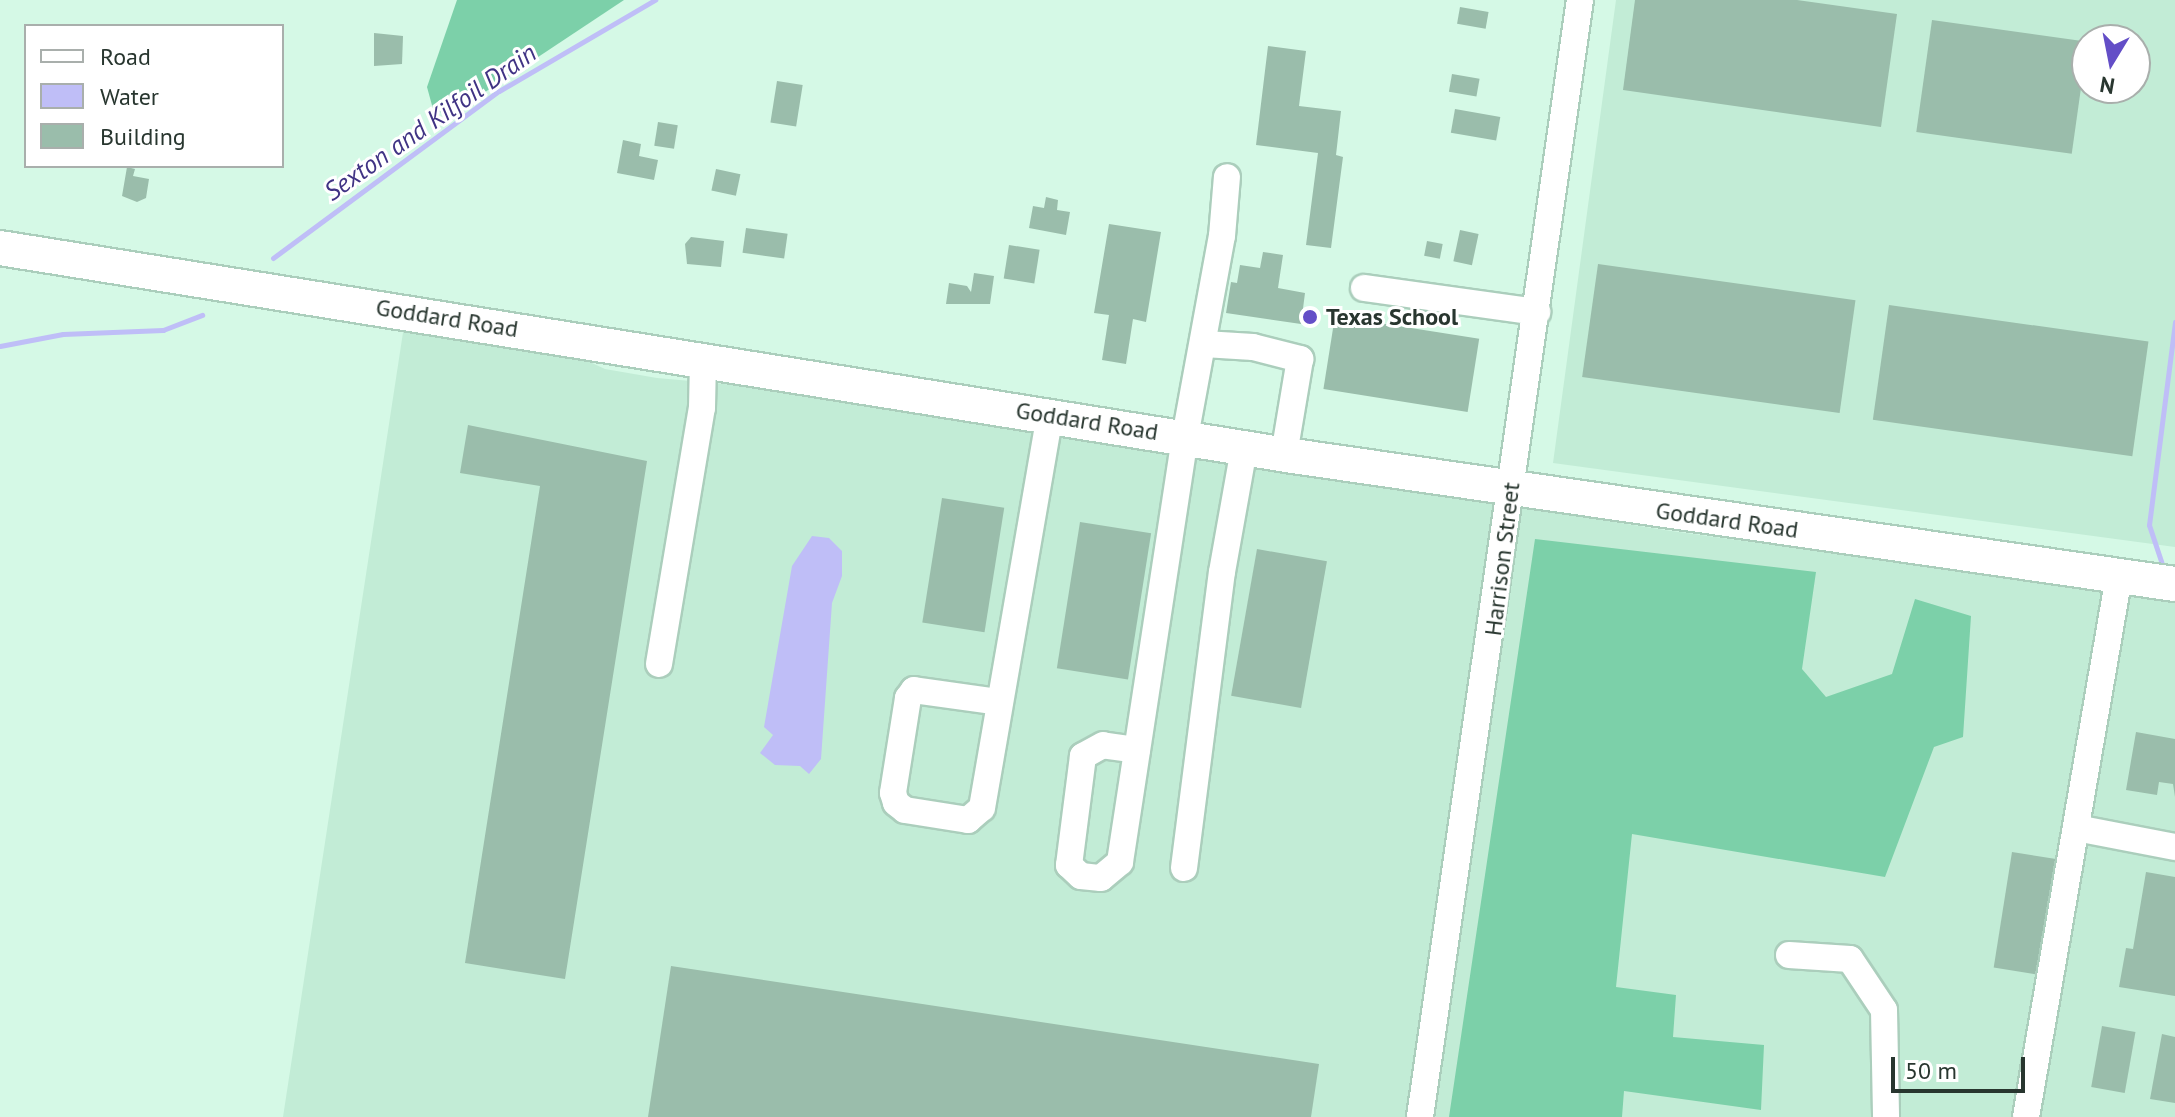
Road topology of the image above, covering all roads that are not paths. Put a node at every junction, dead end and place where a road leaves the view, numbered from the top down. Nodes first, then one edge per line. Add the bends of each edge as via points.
1 (1580, 0) edge
2 (1227, 177) dead end
3 (0, 248) edge
4 (1364, 288) dead end
5 (1537, 312) junction
6 (1204, 344) junction
7 (703, 359) junction
8 (1050, 415) junction
9 (1185, 437) junction
10 (1244, 448) junction
11 (1284, 455) junction
12 (1512, 488) junction
13 (2119, 576) junction
14 (2175, 584) edge
15 (659, 664) dead end
16 (999, 702) junction
17 (1137, 750) junction
18 (2076, 828) junction
19 (2175, 847) edge
20 (1184, 868) dead end
21 (1789, 955) dead end
22 (1420, 1117) edge
23 (1886, 1117) edge
24 (2026, 1117) edge

1 - 5 street, Harrison Street
2 - 6 street
3 - 7 main road, Goddard Road
4 - 5 street
5 - 12 street, Harrison Street
6 - 9 street
6 - 11 street via 1253,347 1300,359
7 - 8 main road, Goddard Road
7 - 15 street via 702,408
8 - 9 main road, Goddard Road
8 - 16 street
9 - 10 main road, Goddard Road
9 - 17 street
10 - 11 main road, Goddard Road
10 - 20 street via 1222,572
11 - 12 main road, Goddard Road
12 - 13 main road, Goddard Road
12 - 22 street, Harrison Street
13 - 14 main road, Goddard Road
13 - 18 street
16 - 16 street via 977,816 968,820 905,810 896,803 895,779 914,690
17 - 17 street via 1120,862 1112,874 1081,876 1069,865 1083,756 1103,745
18 - 19 street
18 - 24 street
21 - 23 street via 1850,959 1884,1010

